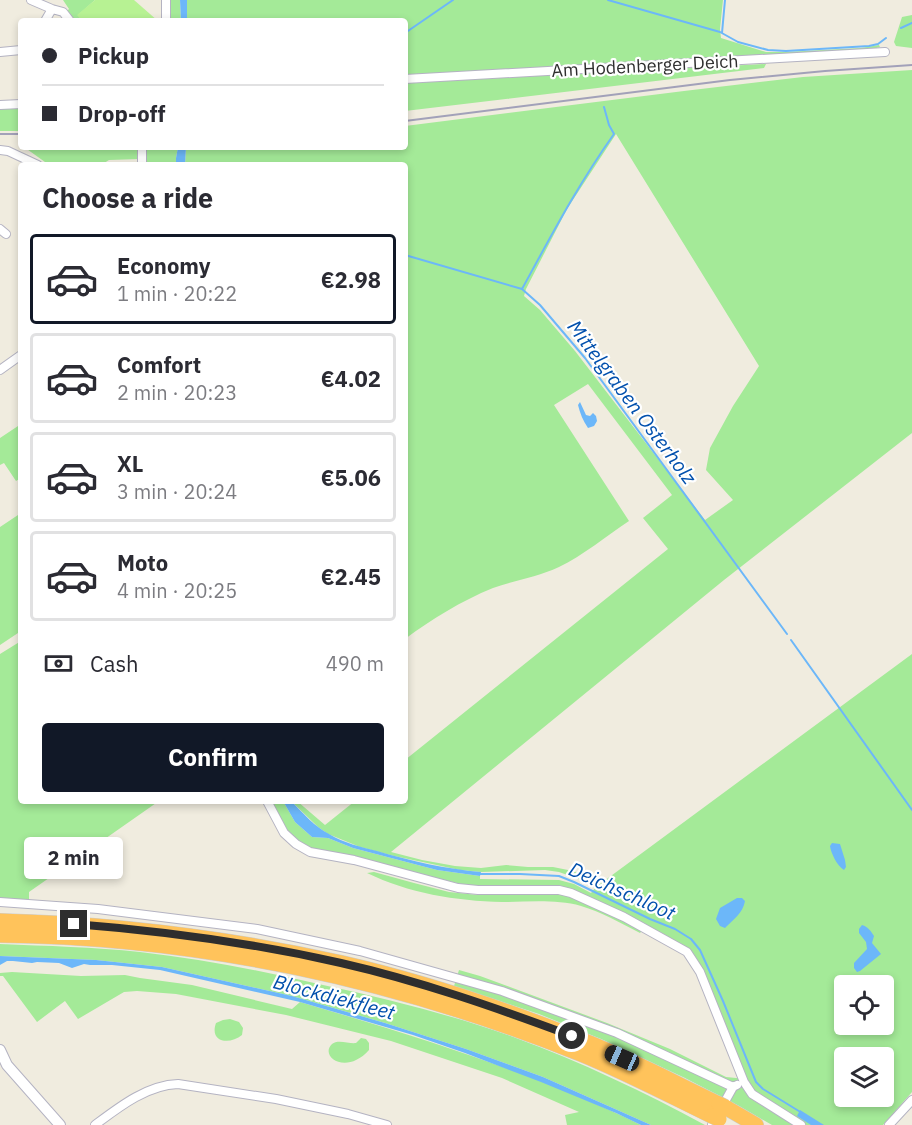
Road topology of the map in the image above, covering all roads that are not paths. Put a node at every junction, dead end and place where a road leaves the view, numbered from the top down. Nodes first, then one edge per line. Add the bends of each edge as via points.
1 (31, 0) edge
2 (166, 0) edge
3 (52, 9) junction
4 (47, 18) edge
5 (68, 18) edge
6 (166, 18) edge
7 (18, 51) edge
8 (0, 52) edge
9 (885, 52) dead end
10 (408, 79) edge
11 (18, 104) edge
12 (0, 105) edge
13 (0, 150) edge
14 (32, 162) edge
15 (18, 358) edge
16 (0, 370) edge
17 (269, 804) edge
18 (0, 902) edge
19 (0, 921) edge
20 (0, 934) edge
21 (0, 1050) edge
22 (4, 1068) edge
23 (744, 1082) junction
24 (733, 1087) junction
25 (912, 1100) edge
26 (720, 1116) edge
27 (60, 1125) edge
28 (95, 1125) edge
29 (387, 1125) edge
30 (756, 1125) edge
31 (801, 1125) edge
32 (889, 1125) edge

1 - 3 street
2 - 6 street
3 - 4 street
3 - 5 street
7 - 8 street
9 - 10 street, Am Hodenberger Deich
11 - 12 street
13 - 14 street
15 - 16 street
17 - 23 street via 285,833 310,852 458,888 571,893 687,952 700,972
18 - 24 street via 98,909 257,929 360,951 513,995 617,1033
19 - 26 highway via 190,935 343,963 437,989 549,1028 639,1065
20 - 26 highway via 189,949 339,977 430,1001 581,1054
21 - 22 street
22 - 27 street
23 - 24 street
23 - 31 street via 752,1094
24 - 26 street
25 - 32 street
26 - 30 highway
28 - 29 street via 152,1089 178,1084 276,1099

